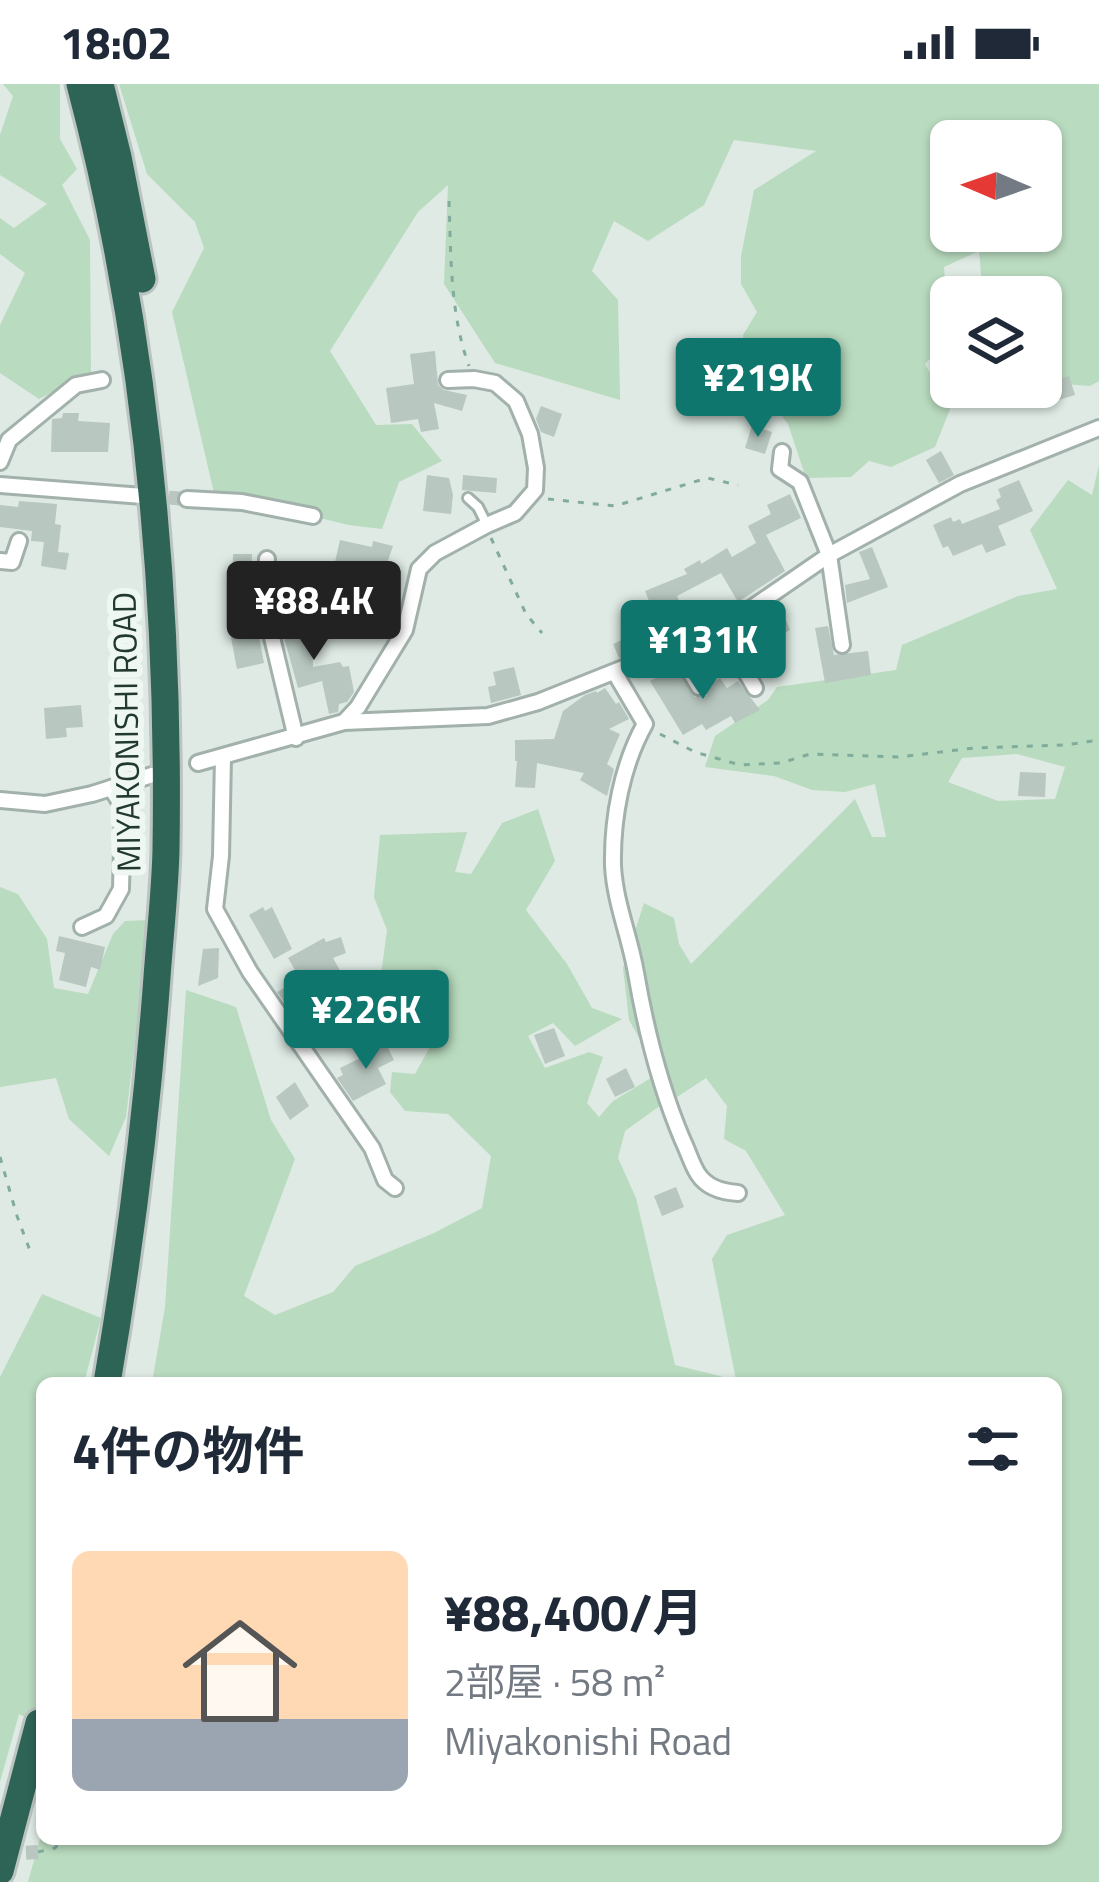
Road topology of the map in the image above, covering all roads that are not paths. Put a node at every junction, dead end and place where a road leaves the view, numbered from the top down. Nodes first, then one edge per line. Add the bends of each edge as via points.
1 (80, 84) edge
2 (100, 84) edge
3 (102, 380) dead end
4 (448, 380) dead end
5 (1099, 428) edge
6 (4, 440) edge
7 (782, 452) dead end
8 (0, 462) edge
9 (0, 485) edge
10 (142, 496) tunnel mouth
11 (468, 498) dead end
12 (187, 499) tunnel mouth
13 (313, 516) dead end
14 (487, 525) junction
15 (19, 541) dead end
16 (829, 555) junction
17 (267, 559) dead end
18 (0, 561) edge
19 (721, 629) junction
20 (842, 645) dead end
21 (676, 649) junction
22 (615, 673) junction
23 (699, 687) dead end
24 (755, 688) dead end
25 (344, 722) junction
26 (296, 738) junction
27 (223, 758) junction
28 (198, 764) dead end
29 (152, 775) dead end
30 (111, 788) junction
31 (0, 800) edge
32 (82, 927) dead end
33 (394, 1189) dead end
34 (738, 1193) dead end
35 (108, 1377) edge
36 (127, 1377) edge
37 (36, 1734) edge
38 (36, 1801) edge
39 (0, 1871) edge
40 (15, 1882) edge

1 - 35 highway, MIYAKONISHI ROAD via 128,298 156,509 166,669 166,855 152,1046
2 - 36 highway, MIYAKONISHI ROAD via 147,300 174,510 183,671 170,1047
3 - 6 street via 76,385
4 - 14 street via 494,383 516,401 530,434 535,490 515,513
5 - 16 street via 960,484
6 - 8 street
7 - 16 street via 781,469 800,482
9 - 10 street
11 - 14 lane
12 - 13 street
14 - 25 street via 419,569 405,630
15 - 18 street via 12,562
16 - 19 street
16 - 20 street
17 - 26 street via 264,604
19 - 21 street
19 - 24 street
21 - 22 street
21 - 23 street
22 - 25 street via 488,716
22 - 34 street via 645,724 626,765 613,865 664,1097 700,1178
25 - 26 street
26 - 27 street
27 - 28 street
27 - 33 street via 215,909
29 - 30 street
30 - 31 street via 45,804
30 - 32 street via 123,808 121,889 106,916
37 - 39 highway
38 - 40 highway

